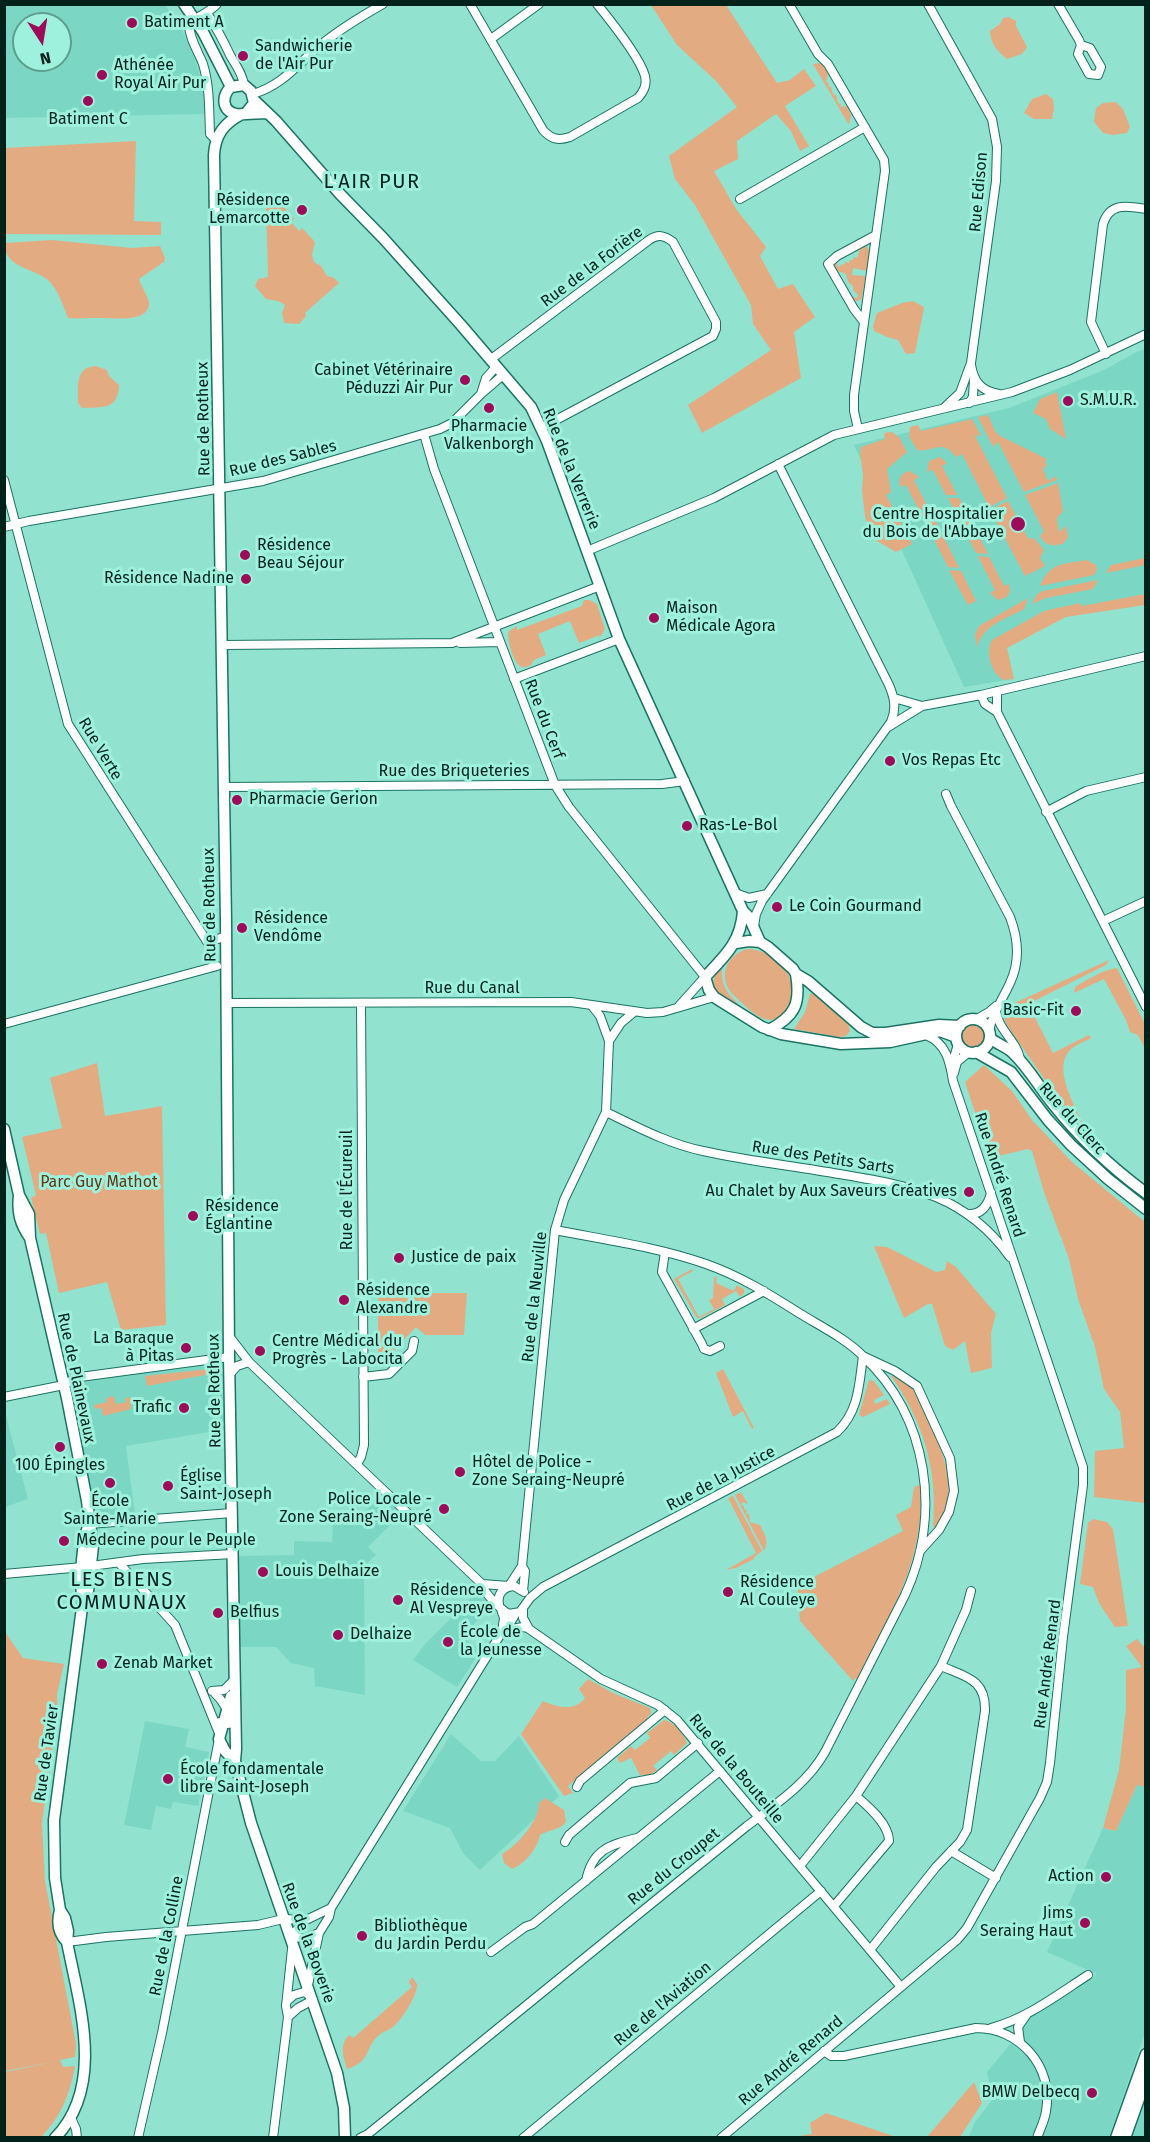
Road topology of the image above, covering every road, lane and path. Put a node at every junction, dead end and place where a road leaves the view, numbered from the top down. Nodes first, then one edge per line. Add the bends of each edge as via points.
1 (184, 4) edge
2 (217, 4) edge
3 (383, 4) edge
4 (470, 4) edge
5 (539, 4) edge
6 (597, 4) edge
7 (789, 4) edge
8 (928, 4) edge
9 (1058, 4) edge
10 (207, 13) junction
11 (195, 18) junction
12 (491, 39) junction
13 (1081, 45) dead end
14 (244, 85) junction
15 (231, 87) junction
16 (254, 97) junction
17 (226, 107) junction
18 (266, 113) junction
19 (244, 114) junction
20 (224, 125) junction
21 (865, 127) junction
22 (215, 140) junction
23 (740, 199) dead end
24 (1146, 209) edge
25 (876, 235) junction
26 (864, 322) junction
27 (1146, 334) edge
28 (1106, 354) junction
29 (497, 367) junction
30 (970, 379) junction
31 (1006, 394) junction
32 (969, 403) junction
33 (938, 411) junction
34 (541, 428) junction
35 (854, 430) junction
36 (424, 434) junction
37 (778, 464) junction
38 (4, 480) edge
39 (220, 488) junction
40 (16, 524) junction
41 (4, 528) edge
42 (587, 551) junction
43 (600, 586) junction
44 (494, 627) junction
45 (619, 639) junction
46 (500, 642) junction
47 (452, 643) junction
48 (222, 645) junction
49 (1146, 657) edge
50 (514, 679) junction
51 (997, 691) junction
52 (981, 694) junction
53 (894, 698) junction
54 (922, 706) junction
55 (997, 712) junction
56 (886, 728) junction
57 (1146, 777) edge
58 (685, 780) junction
59 (555, 785) junction
60 (224, 787) junction
61 (946, 794) dead end
62 (1046, 812) junction
63 (767, 894) junction
64 (1146, 901) edge
65 (741, 902) junction
66 (759, 907) junction
67 (1103, 921) junction
68 (754, 928) junction
69 (226, 936) junction
70 (206, 940) junction
71 (760, 942) junction
72 (736, 943) junction
73 (214, 966) junction
74 (226, 966) junction
75 (796, 974) junction
76 (705, 977) junction
77 (714, 997) junction
78 (226, 1003) junction
79 (361, 1003) junction
80 (592, 1006) junction
81 (679, 1006) junction
82 (998, 1007) junction
83 (1146, 1007) edge
84 (634, 1012) junction
85 (976, 1019) junction
86 (4, 1024) edge
87 (769, 1030) junction
88 (924, 1034) junction
89 (990, 1034) junction
90 (958, 1035) junction
91 (898, 1036) junction
92 (609, 1041) junction
93 (973, 1052) junction
94 (1020, 1060) junction
95 (951, 1068) junction
96 (953, 1081) junction
97 (606, 1112) junction
98 (4, 1129) edge
99 (1141, 1187) edge
100 (991, 1191) junction
101 (1146, 1193) edge
102 (1146, 1209) edge
103 (968, 1214) junction
104 (555, 1230) junction
105 (665, 1252) junction
106 (1015, 1266) junction
107 (764, 1291) junction
108 (693, 1329) junction
109 (229, 1336) junction
110 (414, 1341) dead end
111 (720, 1346) dead end
112 (863, 1356) junction
113 (229, 1357) junction
114 (246, 1360) junction
115 (229, 1375) junction
116 (363, 1377) junction
117 (63, 1384) junction
118 (4, 1397) edge
119 (357, 1464) junction
120 (232, 1513) junction
121 (89, 1524) junction
122 (920, 1551) junction
123 (233, 1554) junction
124 (119, 1563) junction
125 (87, 1566) junction
126 (522, 1566) junction
127 (4, 1574) edge
128 (524, 1577) junction
129 (482, 1584) junction
130 (509, 1586) junction
131 (542, 1588) junction
132 (523, 1591) junction
133 (971, 1591) dead end
134 (83, 1600) junction
135 (500, 1606) junction
136 (517, 1612) junction
137 (526, 1627) junction
138 (504, 1631) junction
139 (941, 1666) junction
140 (234, 1684) junction
141 (213, 1691) junction
142 (205, 1698) junction
143 (227, 1709) junction
144 (665, 1710) junction
145 (235, 1723) junction
146 (219, 1728) junction
147 (698, 1743) junction
148 (235, 1761) junction
149 (720, 1771) junction
150 (577, 1787) dead end
151 (856, 1796) junction
152 (759, 1818) junction
153 (639, 1838) junction
154 (565, 1842) dead end
155 (951, 1851) junction
156 (800, 1866) junction
157 (996, 1878) junction
158 (586, 1881) junction
159 (821, 1891) junction
160 (834, 1906) junction
161 (331, 1908) junction
162 (283, 1919) junction
163 (306, 1920) junction
164 (182, 1930) junction
165 (319, 1933) junction
166 (291, 1940) junction
167 (66, 1942) junction
168 (870, 1950) junction
169 (491, 1952) dead end
170 (1088, 1975) dead end
171 (308, 1986) junction
172 (901, 1987) junction
173 (313, 1999) junction
174 (287, 2001) junction
175 (1027, 2014) junction
176 (288, 2017) junction
177 (1006, 2024) junction
178 (989, 2029) junction
179 (1018, 2031) junction
180 (1007, 2035) junction
181 (1020, 2042) junction
182 (824, 2051) junction
183 (1146, 2054) edge
184 (1146, 2079) edge
185 (71, 2118) junction
186 (55, 2138) edge
187 (77, 2138) edge
188 (138, 2138) edge
189 (273, 2138) edge
190 (345, 2138) edge
191 (360, 2138) edge
192 (523, 2138) edge
193 (721, 2138) edge
194 (1037, 2138) edge
195 (1116, 2138) edge
196 (1125, 2138) edge

1 - 11 street
2 - 10 street
3 - 16 street via 336,34 271,88
4 - 12 street
5 - 12 street
6 - 12 street via 631,51 646,84 638,98 570,137 555,139 543,130
7 - 21 street
8 - 30 street, Rue Edison via 981,96 995,130 998,167
9 - 13 street
10 - 11 street
10 - 14 street via 222,35
11 - 15 street
11 - 22 street via 189,30 203,64 210,134
14 - 15 street
14 - 16 street
15 - 17 street via 224,97
16 - 18 street, Rue de la Verrerie
16 - 19 street
17 - 19 street via 232,113
17 - 20 street
18 - 19 street
18 - 29 street, Rue de la Verrerie
19 - 20 street
20 - 22 street
21 - 23 street
21 - 25 street via 885,165
22 - 39 street, Rue de Rotheux
24 - 28 street via 1115,208 1103,224 1091,322
25 - 26 street
25 - 26 street via 828,264
26 - 35 street via 854,395
27 - 28 street
28 - 31 street
29 - 34 street, Rue de la Verrerie via 527,401
29 - 34 street, Rue de la Forière via 649,240 662,236 673,242 716,322 713,336
29 - 36 street, Rue des Sables via 481,394 452,423
30 - 31 street via 984,390
30 - 32 street via 974,391
30 - 33 street via 956,398
31 - 32 street
32 - 33 street
33 - 35 street
34 - 42 street, Rue de la Verrerie
35 - 37 street via 826,438
36 - 39 street, Rue des Sables via 282,476
36 - 44 street, Rue du Cerf
37 - 42 street via 682,513
37 - 53 street
38 - 40 street, Rue Verte
39 - 40 street, Rue des Sables
39 - 48 street, Rue de Rotheux
40 - 41 street, Rue des Sables
40 - 70 street, Rue Verte via 68,724
42 - 43 street, Rue de la Verrerie
43 - 44 street
43 - 45 street, Rue de la Verrerie
44 - 46 street, Rue du Cerf
44 - 47 street
45 - 50 street
45 - 58 street, Rue de la Verrerie
46 - 47 street
46 - 50 street, Rue du Cerf
47 - 48 street
48 - 60 street, Rue de Rotheux
49 - 51 street
50 - 59 street, Rue du Cerf
51 - 52 street
51 - 55 street
52 - 54 street
52 - 55 street via 985,704
53 - 54 street
53 - 56 street via 894,716
54 - 56 street
55 - 62 street
56 - 63 street
57 - 62 street via 1095,788
58 - 59 street, Rue des Briqueteries via 662,784
58 - 65 street, Rue de la Verrerie
59 - 60 street, Rue des Briqueteries
59 - 76 street, Rue du Cerf
60 - 69 street, Rue de Rotheux
61 - 82 street via 1013,926 1015,968
62 - 67 street
63 - 65 street
63 - 66 street
64 - 67 street
65 - 66 street via 753,910
65 - 68 street, Rue de la Verrerie
65 - 72 street
66 - 68 street
67 - 83 street
68 - 71 street, Rue de la Verrerie
69 - 70 street
69 - 74 street, Rue de Rotheux
70 - 73 street, Rue Verte
71 - 72 street
71 - 75 street
72 - 76 street
73 - 74 street
73 - 86 street
74 - 78 street, Rue de Rotheux
75 - 87 street via 799,993 795,1008
75 - 91 street via 867,1031
76 - 77 street
76 - 81 street
77 - 81 street, Rue du Canal
77 - 87 street
78 - 79 street, Rue du Canal
78 - 109 street, Rue de Rotheux
79 - 80 street, Rue du Canal via 571,1002
79 - 116 street, Rue de l'Écureuil
80 - 84 street, Rue du Canal
80 - 92 street, Rue de la Neuville
81 - 84 street, Rue du Canal via 663,1012
82 - 85 street
82 - 89 street via 991,1020
82 - 94 street via 998,1020
84 - 92 street
85 - 89 street via 985,1024
85 - 90 street via 967,1020
87 - 91 street via 841,1044
88 - 90 street via 940,1031
88 - 91 street
88 - 95 street, Rue André Renard via 943,1046
89 - 93 street via 985,1048
89 - 94 street, Rue du Clerc
90 - 91 street via 939,1025
90 - 93 street
90 - 95 street, Rue André Renard
92 - 97 street, Rue de la Neuville
93 - 96 street via 957,1062
93 - 102 street, Rue du Clerc via 1011,1072 1077,1151
94 - 99 street, Rue du Clerc via 1067,1121
95 - 96 street, Rue André Renard
96 - 100 street, Rue André Renard
97 - 103 street, Rue des Petits Sarts via 687,1147 901,1184
97 - 104 street, Rue de la Neuville via 564,1200
98 - 117 street, Rue de Plainevaux via 20,1195 19,1216 30,1238
99 - 101 street, Rue du Clerc
100 - 103 street via 985,1207
100 - 106 street, Rue André Renard
103 - 106 street, Rue des Petits Sarts via 996,1239
104 - 105 street, Rue du Croupet
104 - 126 street, Rue de la Neuville
105 - 107 street, Rue du Croupet via 722,1270
105 - 108 street via 662,1272
106 - 157 street, Rue André Renard via 1083,1467 1083,1485 1047,1782
107 - 108 street
107 - 112 street, Rue du Croupet
108 - 111 street via 707,1350
109 - 113 street, Rue de Rotheux
109 - 114 street
110 - 116 street via 412,1351 389,1374
112 - 122 street, Rue du Croupet via 895,1396 918,1444 927,1501
112 - 122 street, Rue du Croupet via 917,1386 950,1458 954,1491 949,1512 941,1528
112 - 131 street, Rue de la Justice via 856,1404 837,1432
113 - 114 street via 237,1352
113 - 115 street, Rue de Rotheux
113 - 117 street via 80,1377
114 - 115 street
114 - 119 street
115 - 120 street, Rue de Rotheux
116 - 119 street, Rue de l'Écureuil via 364,1445
117 - 118 street
117 - 121 street, Rue de Plainevaux
119 - 129 street
120 - 121 street
120 - 123 street, Rue de Rotheux
121 - 125 street, Rue de Plainevaux via 83,1549
121 - 125 street, Rue de Plainevaux via 93,1539
122 - 152 street, Rue du Croupet via 905,1595 819,1763
123 - 124 street
123 - 140 street, Rue de Rotheux
124 - 125 street
124 - 142 street via 176,1625
125 - 127 street
125 - 134 street, Rue de Tavier
125 - 134 street, Rue de Tavier via 90,1581
126 - 128 street, Rue de la Neuville
126 - 130 street, Rue de la Neuville
128 - 131 street
128 - 132 street, Rue de la Neuville
129 - 130 street
129 - 135 street via 483,1590
130 - 132 street
130 - 135 street via 499,1595
131 - 132 street, Rue de la Justice
131 - 136 street, Rue de la Justice
132 - 136 street via 526,1596
133 - 139 street
134 - 167 street, Rue de Tavier via 54,1820 54,1861 60,1910 68,1935
135 - 136 street
135 - 138 street
136 - 137 street, Rue de la Bouteille
136 - 137 street
136 - 138 street, Rue de la Justice
137 - 138 street
137 - 144 street, Rue de la Bouteille via 601,1679
138 - 161 street, Rue de la Justice
139 - 151 street
139 - 155 street via 977,1683 985,1703 968,1824
140 - 141 street
140 - 143 street
140 - 145 street, Rue de Rotheux
141 - 142 street
141 - 143 street
142 - 146 street
143 - 145 street
143 - 146 street
144 - 147 street, Rue de la Bouteille
144 - 150 street
145 - 146 street
145 - 148 street, Rue de Rotheux
146 - 148 street via 225,1751
146 - 164 street, Rue de la Colline
147 - 149 street, Rue de la Bouteille
147 - 154 street via 651,1781 630,1783
148 - 162 street, Rue de la Boverie
149 - 152 street, Rue de la Bouteille
149 - 153 street
151 - 156 street
151 - 160 street via 887,1829 888,1841
152 - 156 street, Rue de la Bouteille
152 - 191 street, Rue du Croupet
153 - 158 street
153 - 158 street via 603,1850 592,1863
155 - 157 street
155 - 168 street
156 - 159 street, Rue de la Bouteille
157 - 172 street, Rue André Renard via 962,1935
158 - 169 street
159 - 160 street, Rue de la Bouteille
159 - 192 street, Rue de l'Aviation
160 - 168 street, Rue de la Bouteille
161 - 163 street
161 - 165 street, Rue de la Justice
162 - 163 street
162 - 164 street via 266,1924
162 - 166 street, Rue de la Boverie
163 - 166 street
164 - 167 street
164 - 188 street, Rue de la Colline
165 - 166 street
165 - 171 street, Rue de la Justice
166 - 171 street, Rue de la Boverie
166 - 174 street
167 - 185 street, Rue de Tavier via 85,2044 84,2074
168 - 172 street, Rue de la Bouteille
170 - 175 street
171 - 173 street, Rue de la Boverie
172 - 182 street, Rue André Renard
173 - 174 street via 304,1992
173 - 176 street
173 - 190 street, Rue de la Boverie via 338,2073
174 - 176 street
175 - 177 street
175 - 179 street
176 - 189 street
177 - 178 street
177 - 180 street
178 - 180 street
178 - 182 street via 970,2029 844,2056 831,2056
179 - 180 street
179 - 181 street
180 - 181 street
181 - 194 street via 1035,2056 1046,2084 1046,2112
182 - 193 street, Rue André Renard
183 - 195 street
184 - 196 street
185 - 186 street, Rue de Tavier
185 - 187 street

